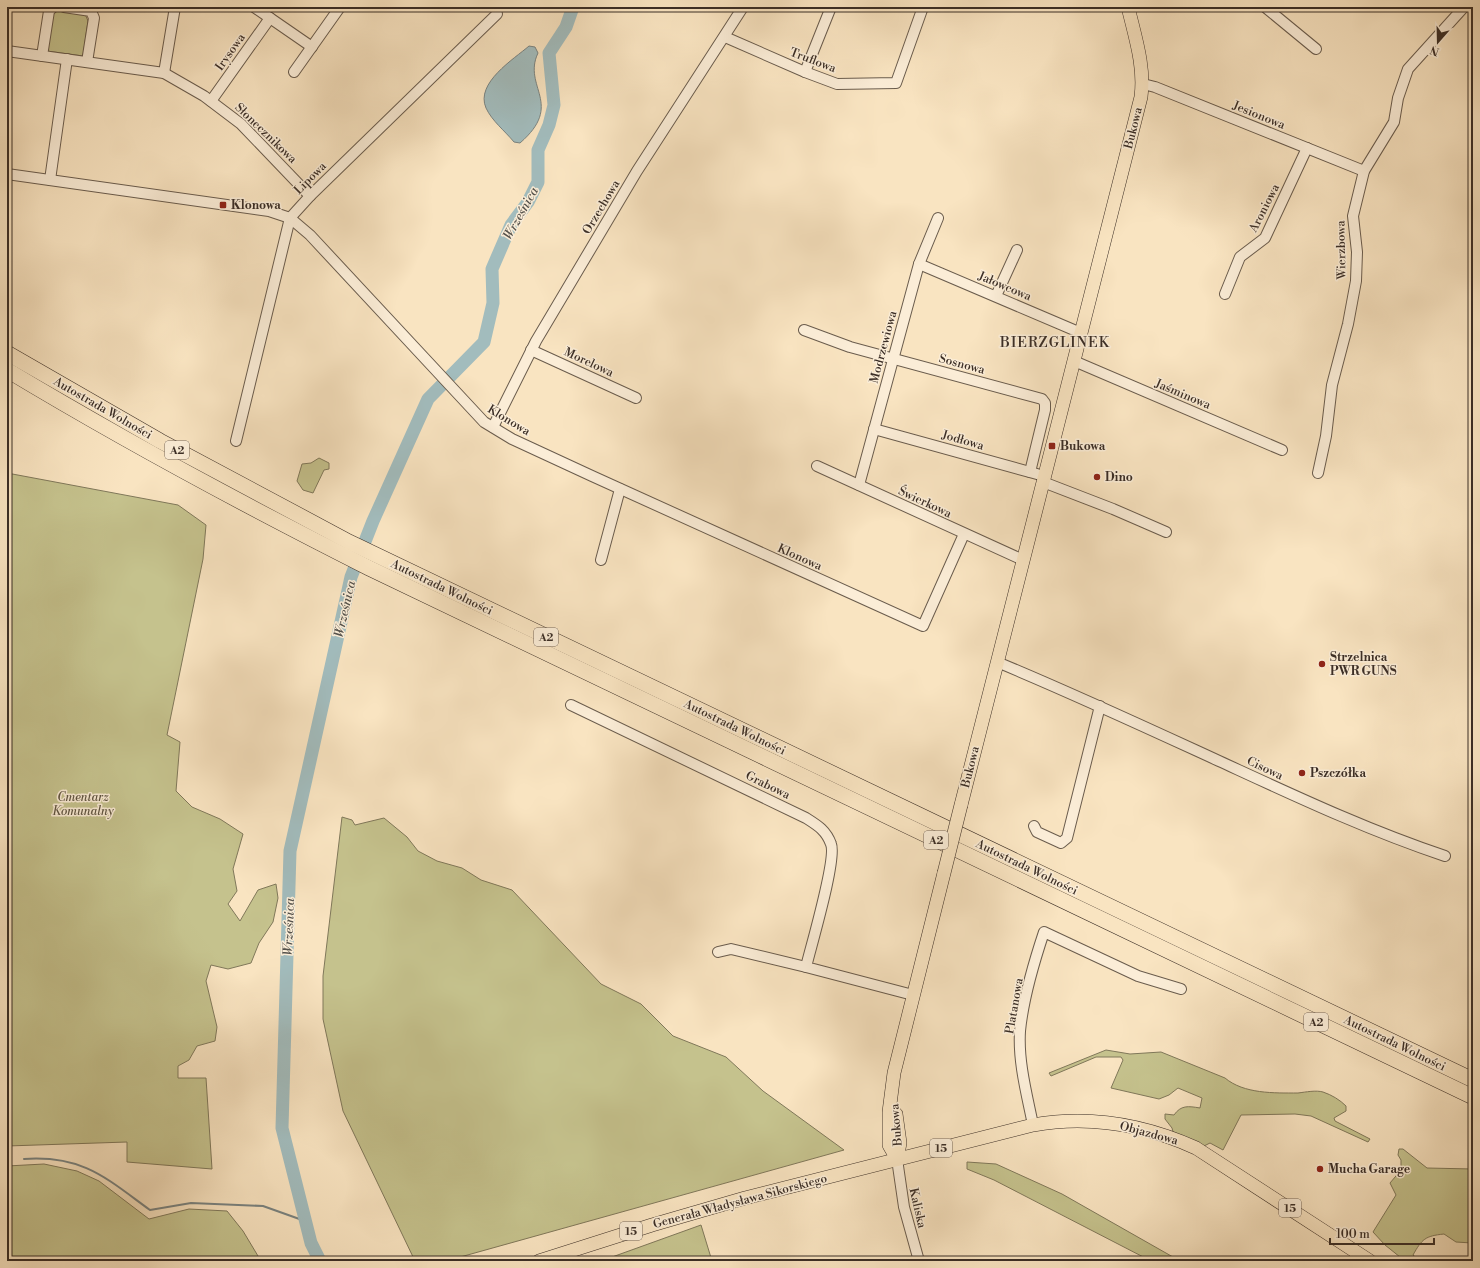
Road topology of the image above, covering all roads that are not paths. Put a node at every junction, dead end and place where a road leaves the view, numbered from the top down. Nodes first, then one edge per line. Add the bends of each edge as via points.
1 (53, 7) edge
2 (69, 7) edge
3 (175, 7) edge
4 (254, 7) edge
5 (340, 7) edge
6 (743, 7) edge
7 (831, 7) edge
8 (923, 7) edge
9 (1128, 7) edge
10 (1265, 7) edge
11 (1464, 7) edge
12 (497, 14) dead end
13 (270, 18) junction
14 (725, 38) junction
15 (312, 47) junction
16 (1316, 49) dead end
17 (7, 51) edge
18 (42, 56) junction
19 (67, 59) junction
20 (87, 62) junction
21 (294, 72) dead end
22 (805, 72) junction
23 (164, 74) junction
24 (1143, 84) junction
25 (211, 101) junction
26 (1306, 148) junction
27 (1364, 171) junction
28 (7, 174) edge
29 (50, 180) junction
30 (310, 196) junction
31 (290, 218) junction
32 (938, 218) dead end
33 (1017, 250) dead end
34 (919, 264) junction
35 (1225, 294) dead end
36 (996, 296) junction
37 (804, 330) dead end
38 (1081, 333) junction
39 (531, 350) junction
40 (7, 353) edge
41 (893, 359) junction
42 (1074, 361) junction
43 (7, 370) edge
44 (636, 398) dead end
45 (493, 427) junction
46 (874, 429) junction
47 (236, 441) dead end
48 (1282, 450) dead end
49 (817, 466) dead end
50 (1030, 472) junction
51 (1318, 473) dead end
52 (1044, 479) junction
53 (858, 485) junction
54 (620, 489) junction
55 (1166, 532) dead end
56 (964, 534) junction
57 (347, 548) junction
58 (601, 560) dead end
59 (1023, 560) junction
60 (372, 561) junction
61 (997, 662) junction
62 (571, 705) dead end
63 (1100, 706) junction
64 (1034, 826) dead end
65 (1445, 856) dead end
66 (718, 952) dead end
67 (806, 967) junction
68 (1181, 989) dead end
69 (913, 995) junction
70 (1473, 1080) edge
71 (1473, 1097) edge
72 (1032, 1125) junction
73 (897, 1159) junction
74 (539, 1261) edge
75 (919, 1261) edge
76 (1370, 1261) edge

1 - 18 street via 49,11
2 - 20 street via 91,11 94,18
3 - 23 street
4 - 13 street
5 - 15 street
6 - 14 street, Orzechowa
7 - 22 street
8 - 22 street, Truflowa via 896,83 837,84
9 - 24 main road, Bukowa via 1140,55
10 - 16 street
11 - 27 street, Wierzbowa via 1408,69 1398,98 1394,122
12 - 30 street, Lipowa
13 - 15 street
13 - 25 street, Irysowa
14 - 22 street, Truflowa
14 - 39 street, Orzechowa via 637,171
15 - 21 street
17 - 18 street, Słonecznikowa
18 - 19 street, Słonecznikowa
19 - 20 street, Słonecznikowa
19 - 29 street
20 - 23 street, Słonecznikowa
23 - 25 street, Słonecznikowa
24 - 26 street, Jesionowa
24 - 38 main road, Bukowa
25 - 30 street, Słonecznikowa via 241,124
26 - 27 street, Jesionowa
26 - 35 street, Aroniowa via 1265,238 1240,257
27 - 51 street, Wierzbowa via 1353,216 1357,252 1356,281 1332,385 1326,436
28 - 29 street, Klonowa
29 - 31 street, Klonowa via 269,211
30 - 31 street, Lipowa
31 - 45 street, Klonowa via 310,236 448,386 484,422
31 - 47 street, Lipowa
32 - 34 street, Modrzewiowa
33 - 36 street
34 - 36 street, Jałowcowa
34 - 41 street, Modrzewiowa
36 - 38 street, Jałowcowa
37 - 41 street, Sosnowa
38 - 42 main road, Bukowa
39 - 44 street, Morelowa
39 - 45 street, Orzechowa
40 - 57 highway, Autostrada Wolności / A2
41 - 46 street, Modrzewiowa
41 - 50 street, Sosnowa via 1042,399 1045,410
42 - 48 street, Jaśminowa
42 - 52 main road, Bukowa
43 - 57 highway, Autostrada Wolności / A2 via 141,448 234,498
45 - 54 street, Klonowa via 512,439
46 - 50 street, Jodłowa
46 - 53 street, Modrzewiowa
49 - 53 street, Świerkowa
50 - 52 street, Jodłowa
52 - 55 street, Jodłowa
52 - 59 main road, Bukowa
53 - 56 street, Świerkowa
54 - 56 street, Klonowa via 923,626
54 - 58 street
56 - 59 street, Świerkowa
57 - 60 highway, Autostrada Wolności / A2
59 - 61 main road, Bukowa
60 - 70 highway, Autostrada Wolności / A2
60 - 71 highway, Autostrada Wolności / A2
61 - 63 street, Cisowa
61 - 69 main road, Bukowa, bridge
62 - 67 street, Grabowa via 806,818 825,831 832,845 832,863
63 - 64 street via 1067,838 1061,843 1037,832
63 - 65 street, Cisowa via 1297,797 1398,840
66 - 67 street via 731,949
67 - 69 street
68 - 72 street, Platanowa via 1138,976 1044,932 1020,1031 1022,1064
69 - 73 main road, Bukowa via 897,1058 889,1112 889,1145
72 - 73 main road, Objazdowa / 15
72 - 76 main road, Objazdowa / 15 via 1071,1121 1105,1122 1141,1128 1177,1140 1213,1158
73 - 74 main road, Generała Władysława Sikorskiego / 15 via 724,1204
73 - 75 street, Kaliska via 904,1207

